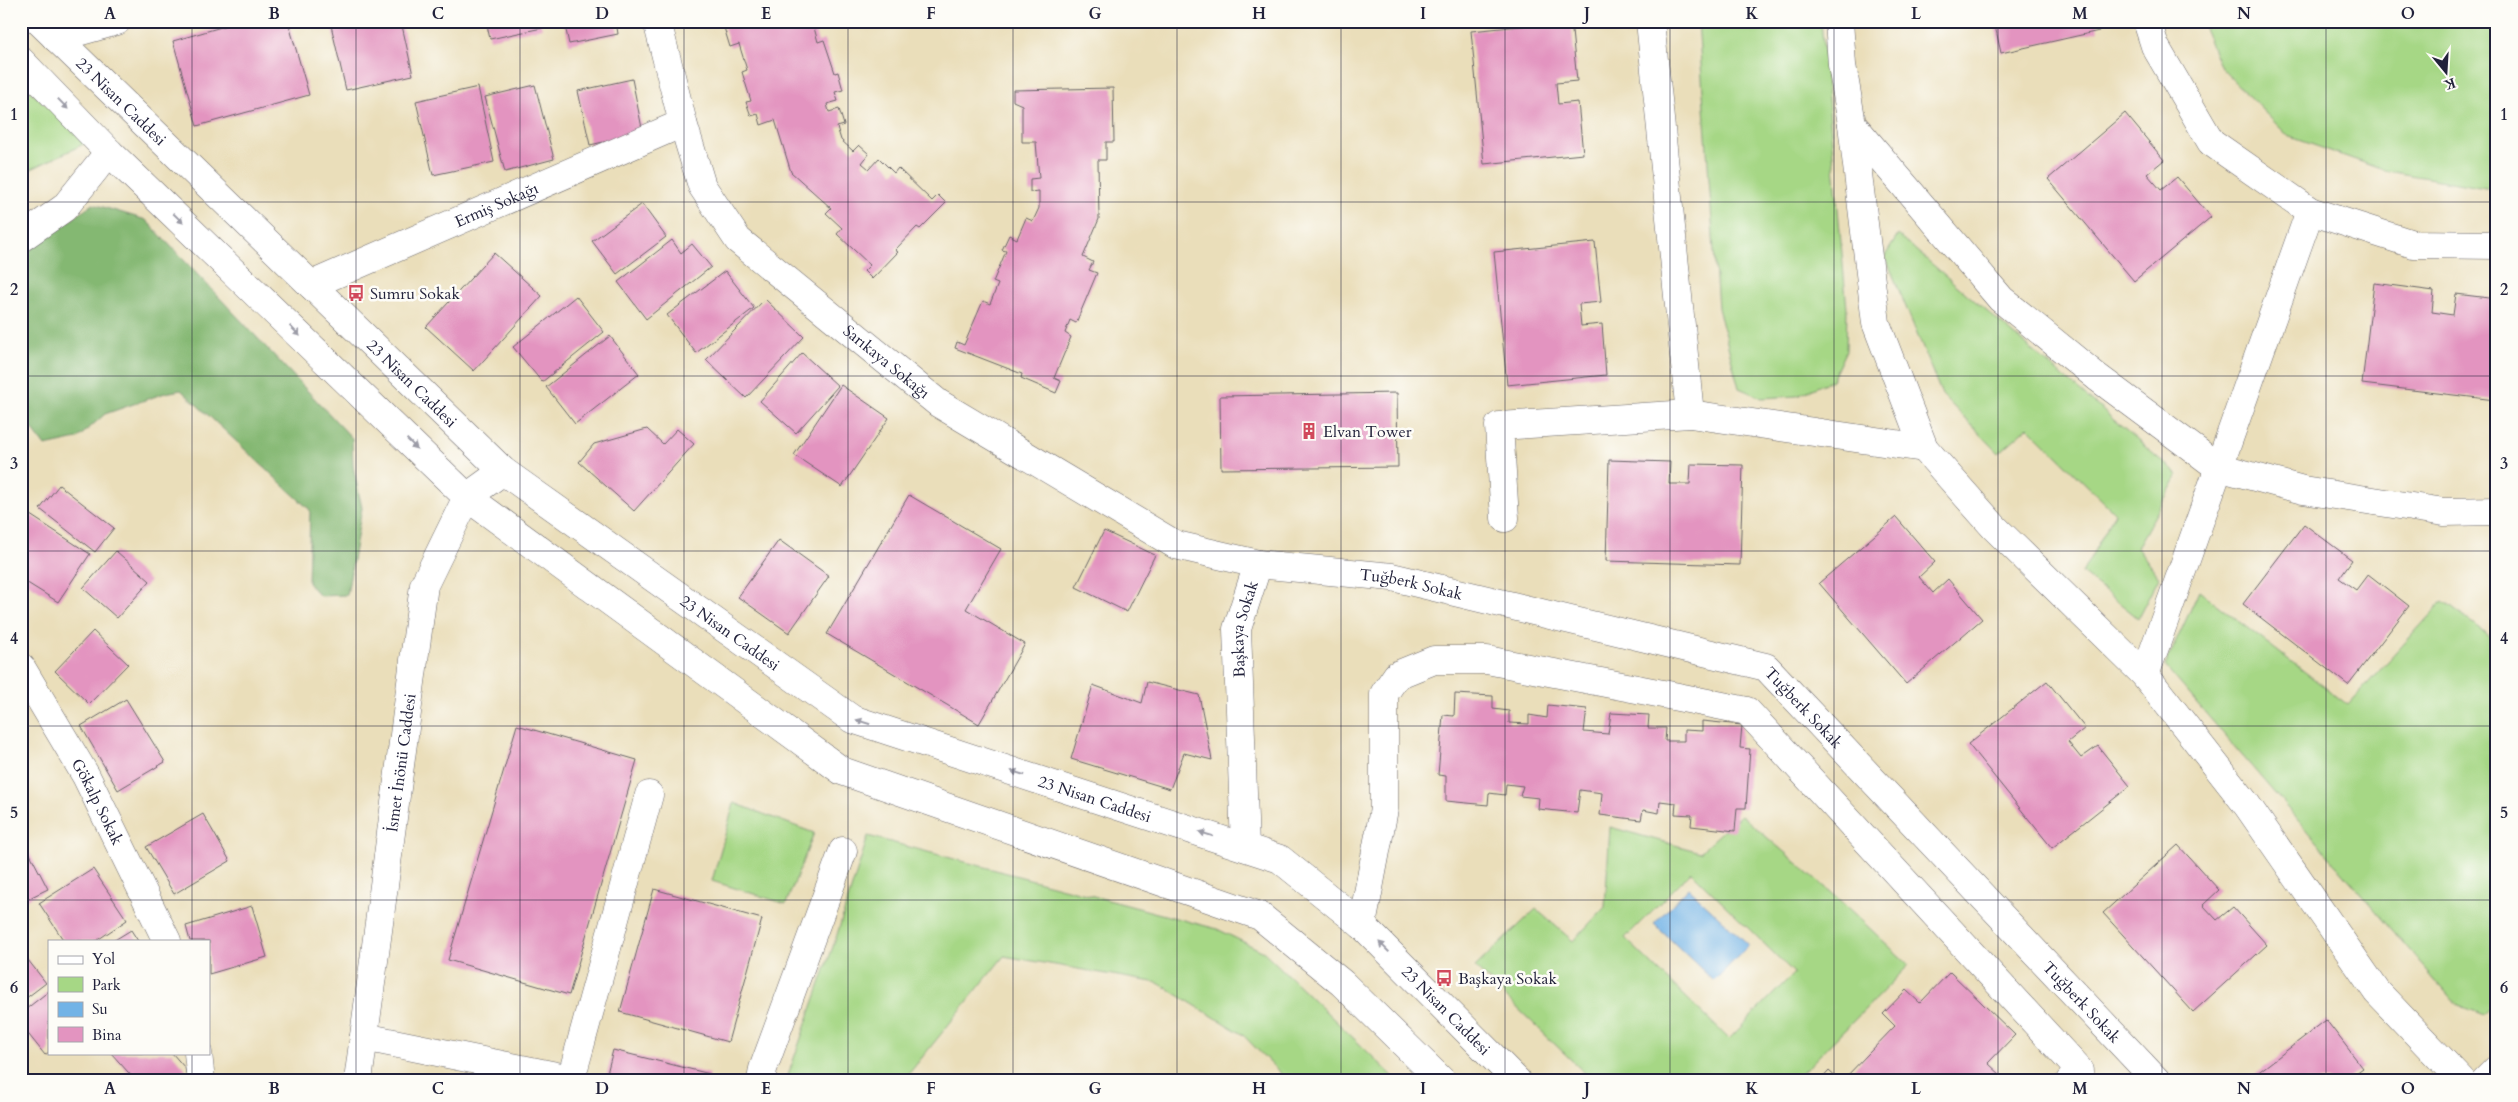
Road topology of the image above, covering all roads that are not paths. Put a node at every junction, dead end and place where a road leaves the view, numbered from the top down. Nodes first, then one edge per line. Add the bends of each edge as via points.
1 (117, 21) edge
2 (657, 21) edge
3 (1650, 21) edge
4 (1838, 21) edge
5 (2147, 21) edge
6 (47, 30) edge
7 (25, 65) edge
8 (683, 122) junction
9 (1852, 124) junction
10 (109, 152) junction
11 (2310, 211) junction
12 (21, 238) edge
13 (2497, 245) edge
14 (311, 285) junction
15 (1690, 414) junction
16 (1924, 448) junction
17 (2218, 467) junction
18 (503, 471) junction
19 (467, 497) junction
20 (2497, 511) edge
21 (1505, 518) dead end
22 (1258, 564) junction
23 (21, 667) edge
24 (2145, 675) junction
25 (649, 795) dead end
26 (1245, 847) junction
27 (843, 851) dead end
28 (1362, 925) junction
29 (167, 940) edge
30 (364, 1038) junction
31 (198, 1054) edge
32 (2497, 1069) edge
33 (570, 1080) edge
34 (201, 1081) edge
35 (358, 1081) edge
36 (761, 1081) edge
37 (1442, 1081) edge
38 (1518, 1081) edge
39 (2070, 1081) edge
40 (2157, 1081) edge
41 (2462, 1081) edge
42 (2485, 1081) edge

1 - 6 street
2 - 8 street, Sarıkaya Sokağı
3 - 15 street
4 - 9 street
5 - 11 street via 2155,46 2212,142
6 - 7 street
6 - 14 street, 23 Nisan Caddesi
7 -> 10 street
8 - 14 street, Ermiş Sokağı
8 - 22 street, Sarıkaya Sokağı via 702,186 738,240 938,403 1176,545
9 - 16 street via 1876,323
9 - 17 street via 2001,299 2097,377
10 - 12 street via 64,208
10 -> 19 street
11 - 13 street via 2413,244
11 - 17 street
14 - 18 street, 23 Nisan Caddesi
15 - 16 street
15 - 21 street via 1499,426
16 - 24 street via 1994,527
17 - 20 street via 2322,493 2444,512
17 - 24 street
18 - 19 street, İsmet İnönü Caddesi
26 -> 18 street, 23 Nisan Caddesi via 852,719
19 - 30 street, İsmet İnönü Caddesi via 424,585
19 - 37 street via 842,771 1260,916 1342,983
22 - 26 street, Başkaya Sokak via 1236,629
22 - 40 street, Tuğberk Sokak via 1392,577 1766,667
23 - 29 street, Gökalp Sokak via 86,776
24 - 41 street via 2246,804 2377,992
25 - 33 street
26 - 28 street, 23 Nisan Caddesi via 1280,859
27 - 36 street
38 -> 28 street, 23 Nisan Caddesi
28 - 39 street via 1384,809 1384,694 1397,675 1434,660 1487,660 1747,711 2080,1071
30 - 33 street
30 - 35 street, İsmet İnönü Caddesi
31 - 34 street
32 - 42 street

